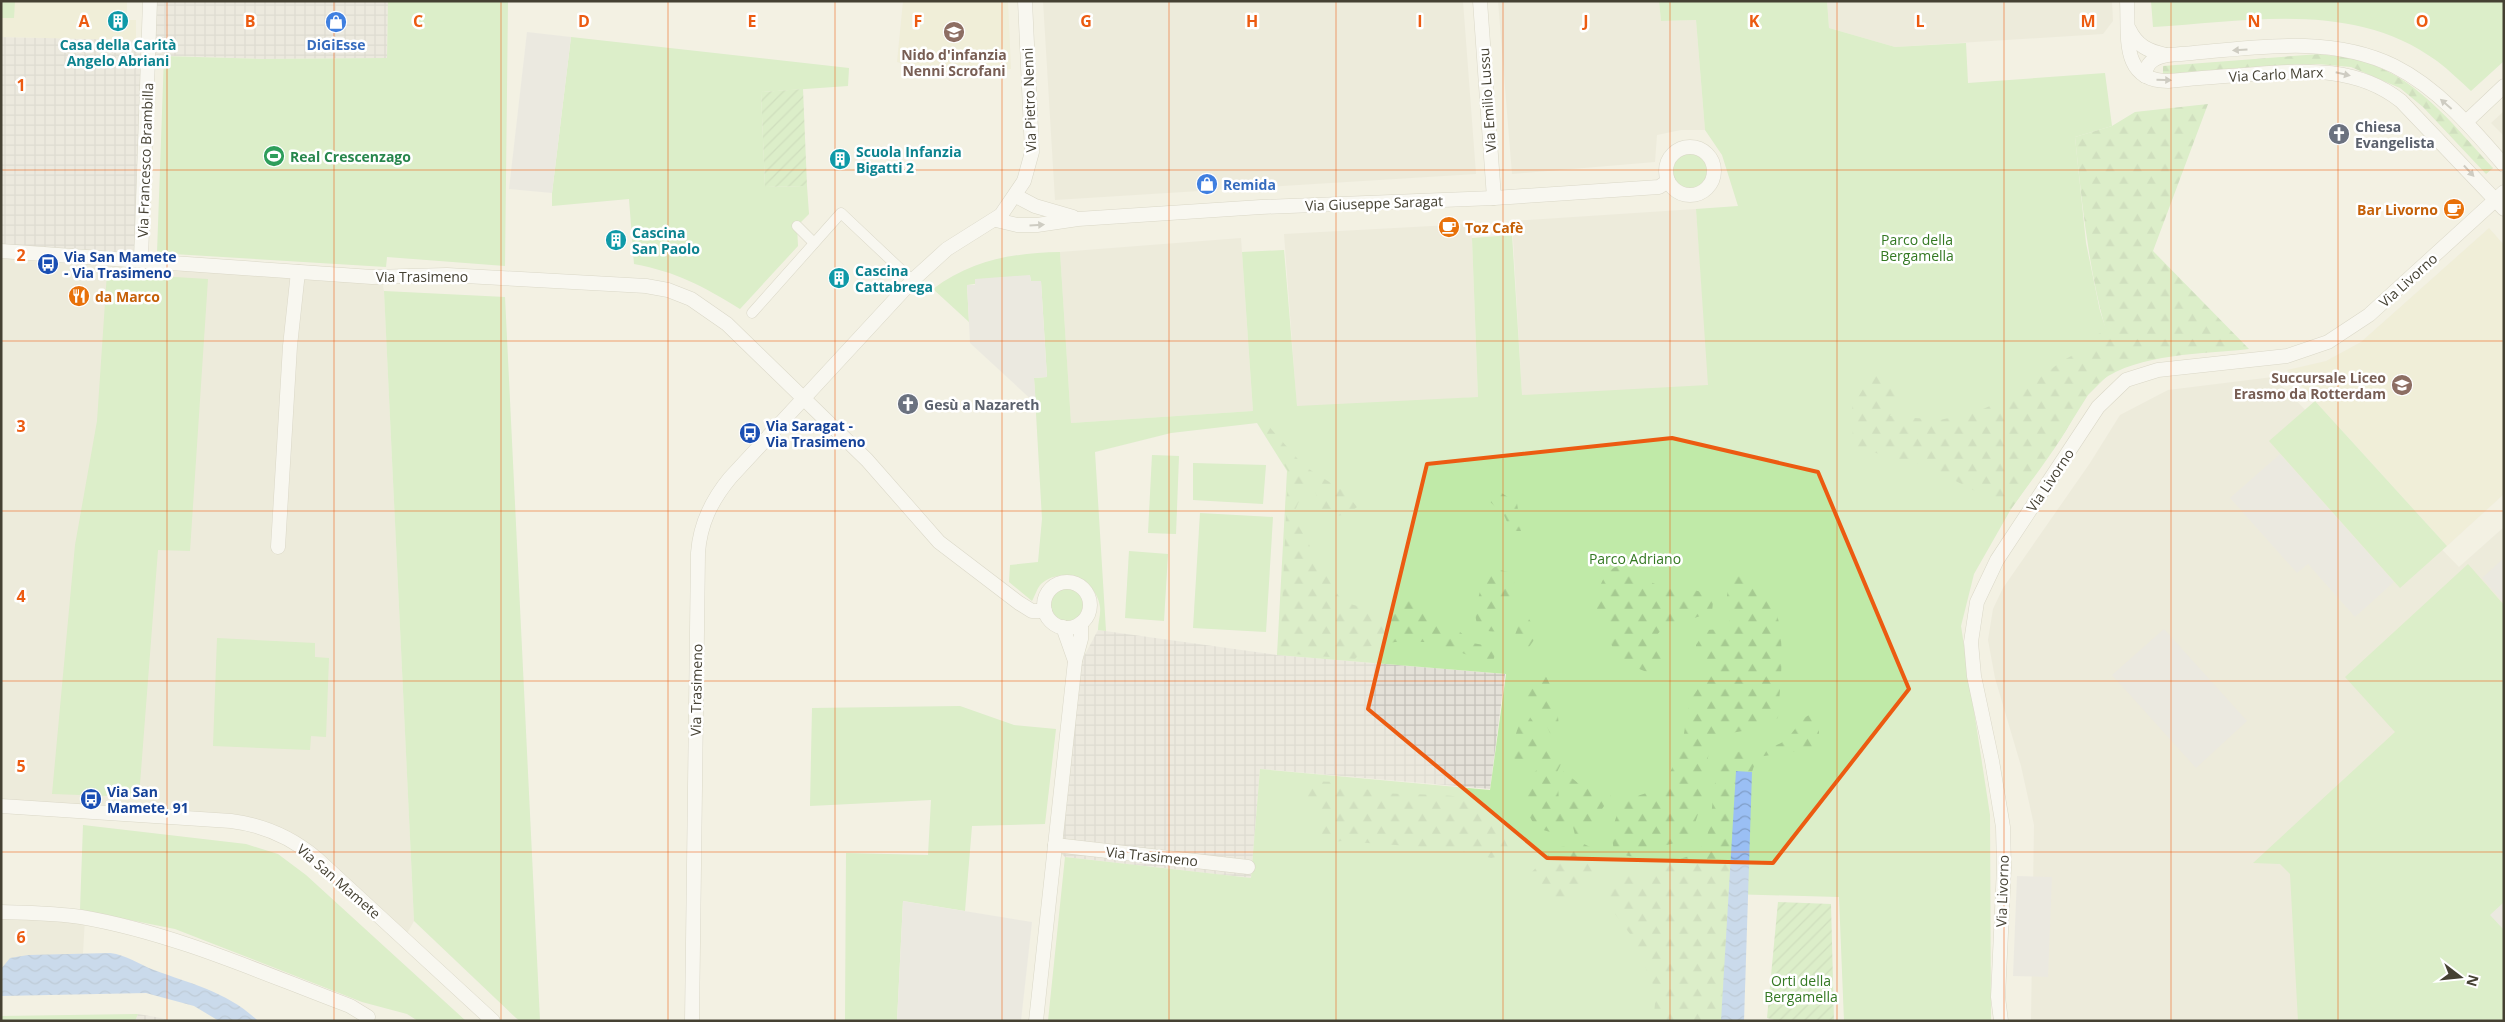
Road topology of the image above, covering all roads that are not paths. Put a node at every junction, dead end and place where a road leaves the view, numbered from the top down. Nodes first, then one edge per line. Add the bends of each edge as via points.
1 (150, 1) edge
2 (1025, 1) edge
3 (1480, 1) edge
4 (2127, 1) edge
5 (2129, 28) junction
6 (2130, 53) junction
7 (2168, 55) junction
8 (2152, 60) junction
9 (2145, 76) junction
10 (2504, 86) edge
11 (2466, 122) junction
12 (2504, 165) edge
13 (1668, 181) dead end
14 (1016, 196) junction
15 (1494, 198) junction
16 (2501, 201) edge
17 (1078, 219) junction
18 (996, 220) junction
19 (797, 226) dead end
20 (814, 243) junction
21 (1, 251) edge
22 (141, 259) junction
23 (298, 272) junction
24 (914, 279) junction
25 (752, 313) dead end
26 (805, 397) junction
27 (278, 548) dead end
28 (1045, 610) junction
29 (1081, 623) junction
30 (1063, 627) junction
31 (1075, 661) junction
32 (1, 806) edge
33 (1055, 845) junction
34 (1248, 867) dead end
35 (1, 912) edge
36 (368, 1016) dead end
37 (493, 1021) edge
38 (692, 1021) edge
39 (1036, 1021) edge
40 (2001, 1021) edge

1 - 22 street, Via Francesco Brambilla
2 - 14 street, Via Pietro Nenni via 1032,147 1028,172
3 - 15 street, Via Emilio Lussu
4 - 5 street
5 - 6 street
5 - 7 street, Via Carlo Marx via 2142,47
6 - 8 street
6 - 9 street via 2134,67
7 - 8 street, Via Carlo Marx
11 -> 7 street, Via Carlo Marx via 2409,75 2359,53 2298,46
8 - 9 street
9 -> 16 street, Via Carlo Marx via 2168,80 2312,70 2361,79 2383,88 2401,101
10 - 11 street
11 - 12 street, Via Carlo Marx
13 - 15 street, Via Giuseppe Saragat via 1659,186
14 - 17 street, Via Giuseppe Saragat via 1035,206
14 - 18 street
15 - 17 street, Via Giuseppe Saragat via 1261,207
16 - 40 street, Via Livorno via 2369,315 2328,342 2296,354 2158,370 2126,380 2098,407 1997,560 1976,602 1971,642 1974,676 2003,827 1998,997
18 -> 17 street, Via Giuseppe Saragat via 1027,225
18 - 24 street via 947,249
19 - 20 street
20 - 24 street via 840,213
20 - 25 street
21 - 22 street, Via Trasimeno
22 - 23 street, Via Trasimeno
23 - 26 street, Via Trasimeno via 381,277 447,275 662,289 696,301 713,313
23 - 27 street via 290,346
24 - 26 street
26 - 28 street, Via Trasimeno via 880,473 939,542 1019,603 1032,610
26 - 38 street, Via Trasimeno via 720,491 708,510 700,537
28 - 29 street via 1045,599 1051,589 1060,583 1077,584 1085,591 1089,602 1088,613
28 - 30 street via 1052,622
29 - 30 street
29 - 31 street
30 - 31 street
31 - 33 street
32 - 37 street, Via San Mamete via 231,821 257,825 282,835 316,858
33 - 34 street, Via Trasimeno
33 - 39 street
35 - 36 street via 68,915 125,927 189,946 360,1010

